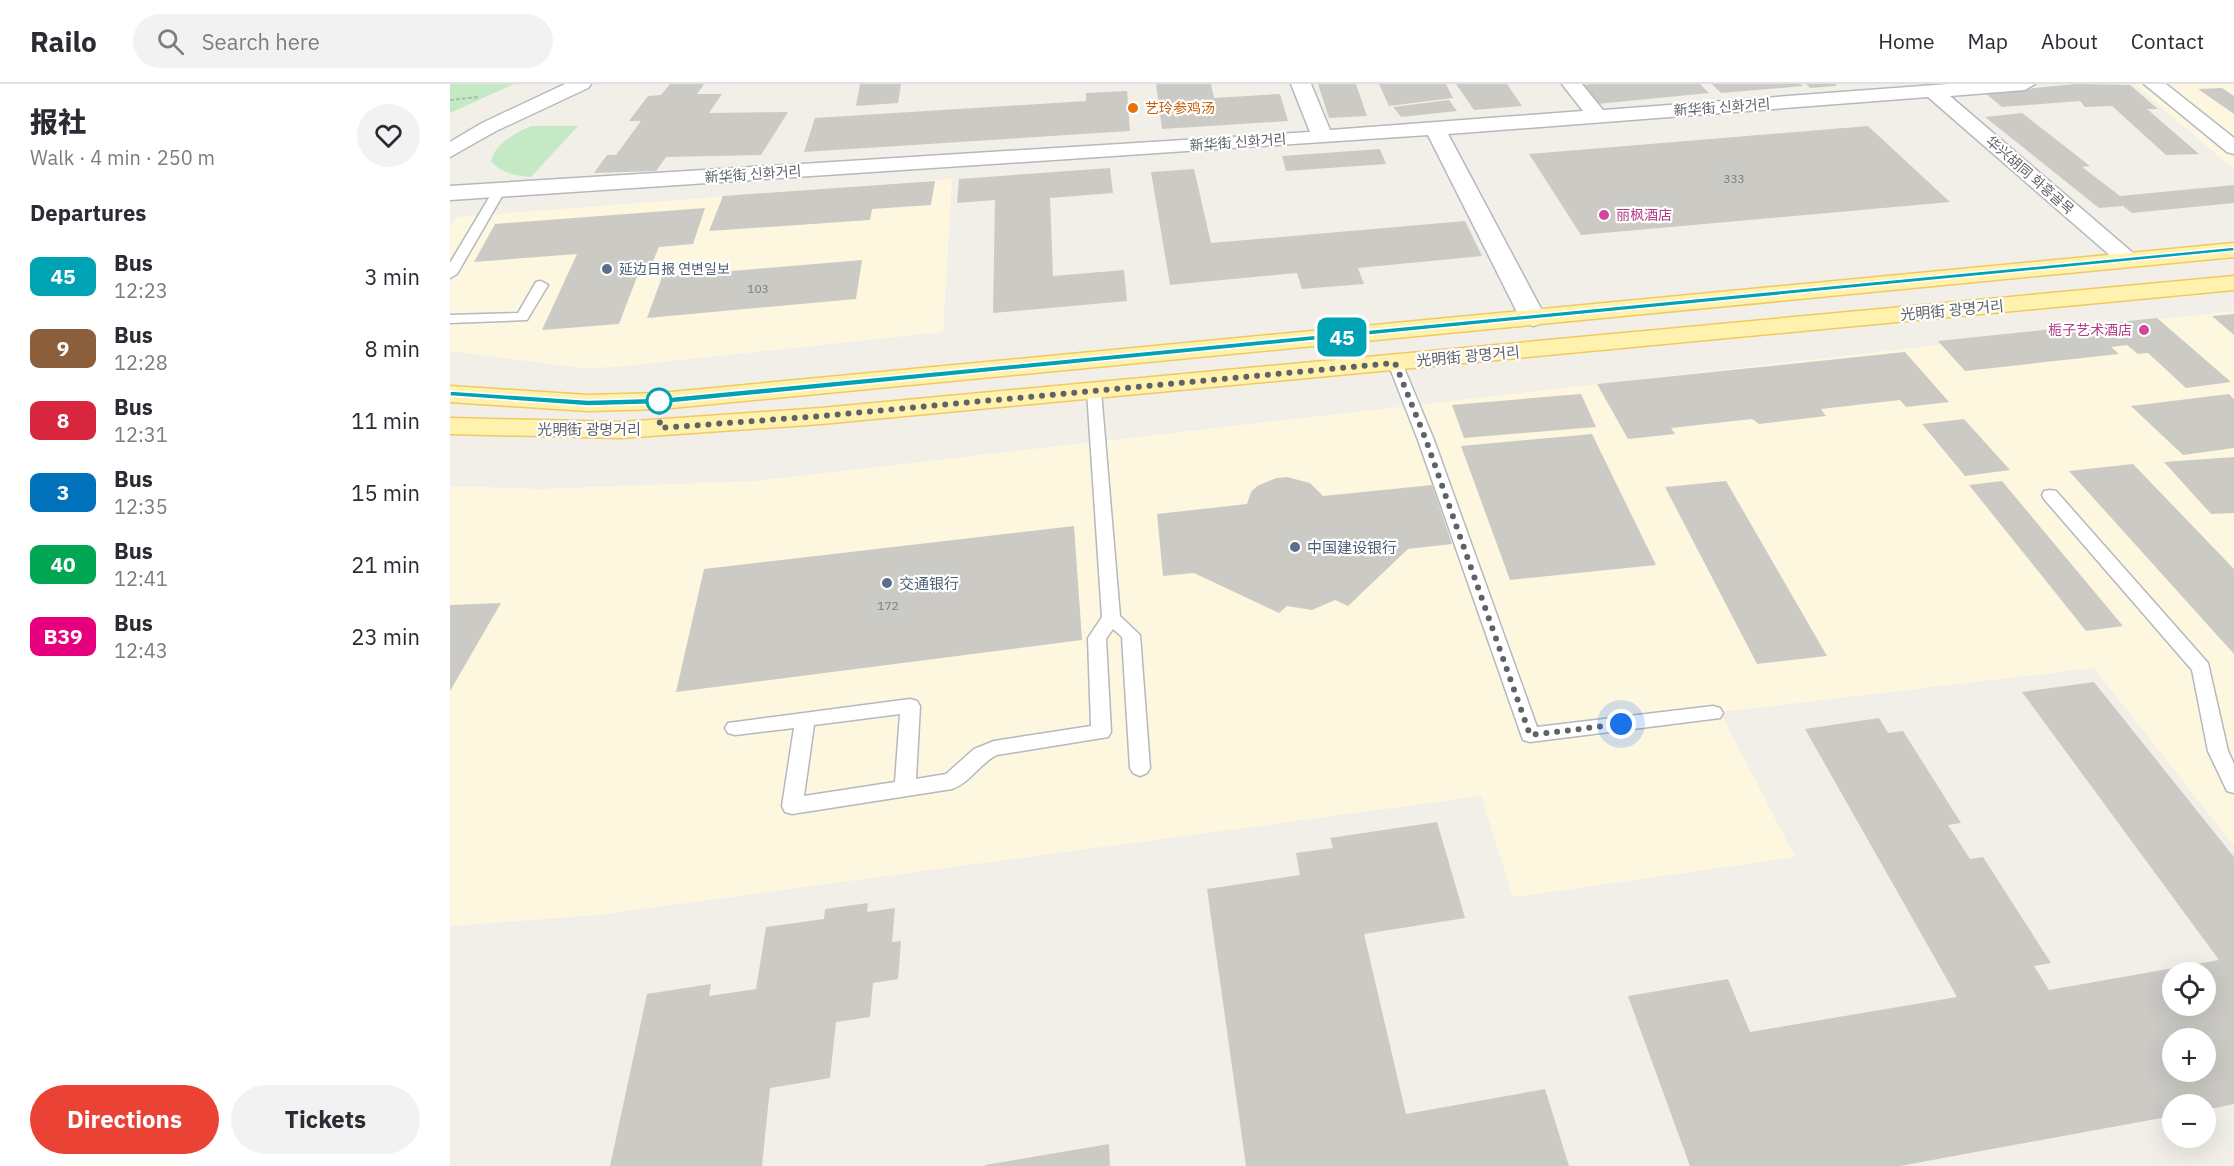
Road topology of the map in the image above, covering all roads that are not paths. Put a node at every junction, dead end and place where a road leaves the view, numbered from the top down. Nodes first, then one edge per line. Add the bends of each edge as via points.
1 (546, 84) edge
2 (581, 84) edge
3 (1301, 84) edge
4 (1572, 84) edge
5 (2025, 84) edge
6 (2154, 84) edge
7 (1972, 86) edge
8 (1933, 90) junction
9 (1598, 117) junction
10 (1435, 129) junction
11 (450, 132) edge
12 (1323, 137) junction
13 (2234, 148) edge
14 (450, 151) edge
15 (499, 191) junction
16 (450, 193) edge
17 (2234, 249) edge
18 (2128, 259) junction
19 (450, 274) edge
20 (2234, 283) edge
21 (541, 285) dead end
22 (1533, 318) junction
23 (450, 319) edge
24 (1395, 363) junction
25 (1094, 391) junction
26 (450, 394) edge
27 (450, 426) edge
28 (2050, 495) dead end
29 (1111, 618) junction
30 (1713, 713) dead end
31 (805, 720) junction
32 (735, 728) dead end
33 (1140, 768) dead end
34 (2234, 785) edge
35 (905, 789) junction

1 - 11 street
2 - 14 street via 489,127
3 - 12 street
4 - 9 street
5 - 7 street, 新华街 신화거리
6 - 13 street
7 - 8 street, 新华街 신화거리
8 - 9 street, 新华街 신화거리
8 - 18 street, 华兴胡同 화흥골목
9 - 10 street, 新华街 신화거리
10 - 12 street, 新华街 신화거리
10 - 22 street
12 - 15 street, 新华街 신화거리
15 - 16 street, 新华街 신화거리
15 - 19 lane
17 - 18 main road, 光明街 광명거리
18 - 22 main road, 光明街 광명거리
20 - 24 main road, 光明街 광명거리
21 - 23 lane via 522,317
22 - 26 main road, 光明街 광명거리 via 661,401 588,403
24 - 25 main road, 光明街 광명거리
24 - 30 lane via 1530,735
25 - 27 main road, 光明街 광명거리 via 621,430
25 - 29 lane
28 - 34 lane via 2201,668 2218,752
29 - 33 lane via 1131,635
29 - 35 lane via 1097,638 1101,732 994,748 981,754 952,781
31 - 32 lane
31 - 35 lane via 910,706
31 - 35 lane via 792,806

